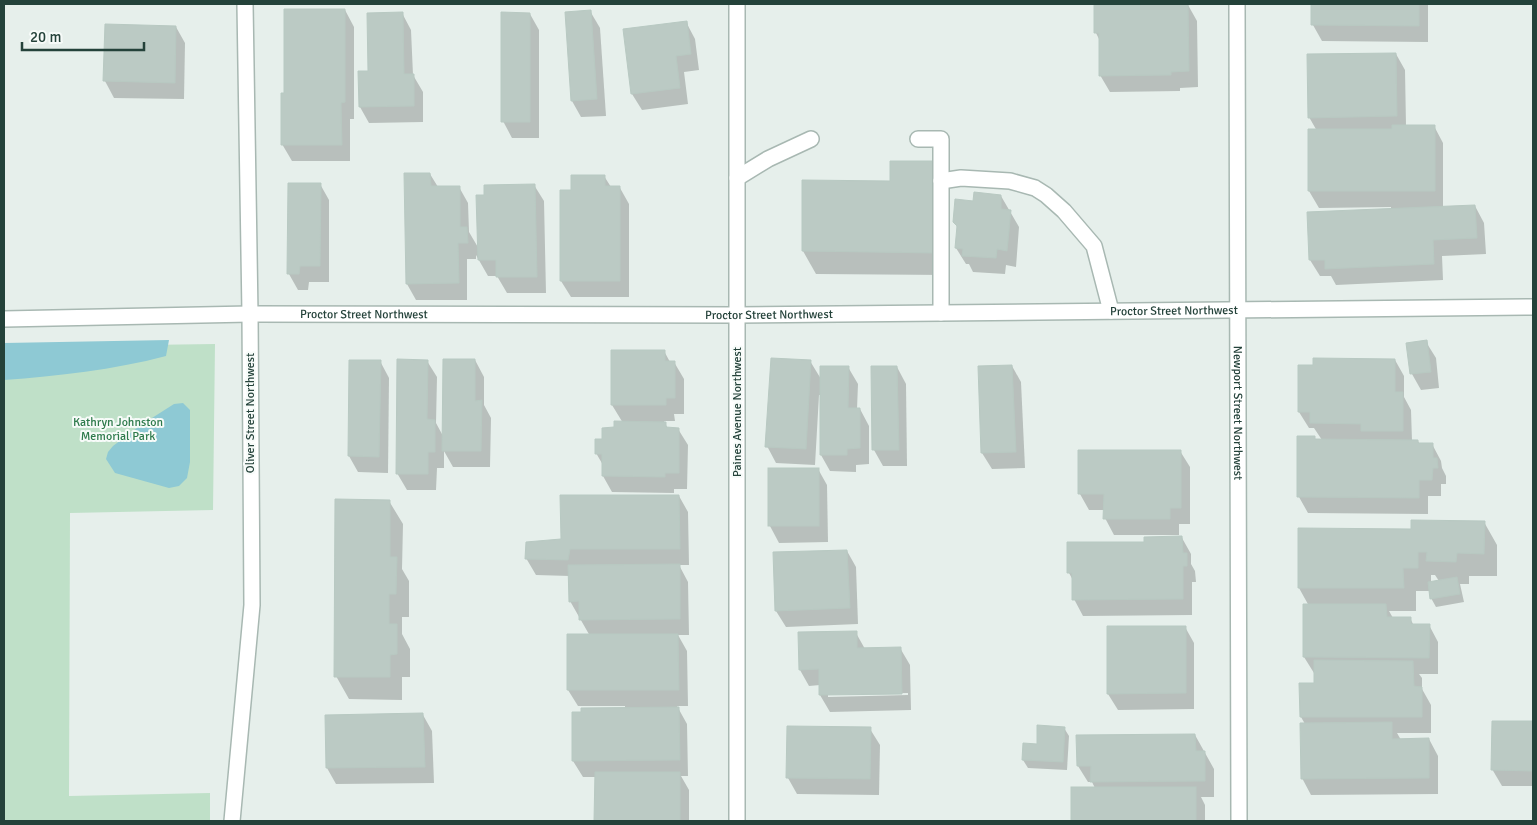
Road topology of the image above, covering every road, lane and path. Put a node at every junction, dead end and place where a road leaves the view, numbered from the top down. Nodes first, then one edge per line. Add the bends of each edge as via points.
1 (245, 4) edge
2 (737, 4) edge
3 (1237, 4) edge
4 (811, 139) dead end
5 (918, 139) dead end
6 (737, 178) junction
7 (941, 181) junction
8 (1533, 307) edge
9 (1238, 309) junction
10 (1111, 311) junction
11 (941, 312) junction
12 (250, 314) junction
13 (737, 315) junction
14 (4, 319) edge
15 (232, 821) edge
16 (737, 821) edge
17 (1239, 821) edge

1 - 12 street, Oliver Street Northwest
2 - 6 street, Paines Avenue Northwest
3 - 9 street, Newport Street Northwest
4 - 6 street
5 - 7 street via 941,139
6 - 13 street, Paines Avenue Northwest
7 - 10 street via 961,178 1010,181 1036,188 1046,195 1094,246
7 - 11 street
8 - 9 street, Proctor Street Northwest
9 - 10 street, Proctor Street Northwest
9 - 17 street, Newport Street Northwest
10 - 11 street, Proctor Street Northwest
11 - 13 street, Proctor Street Northwest
12 - 13 street, Proctor Street Northwest
12 - 14 street, Proctor Street Northwest
12 - 15 street, Oliver Street Northwest via 252,605
13 - 16 street, Paines Avenue Northwest

